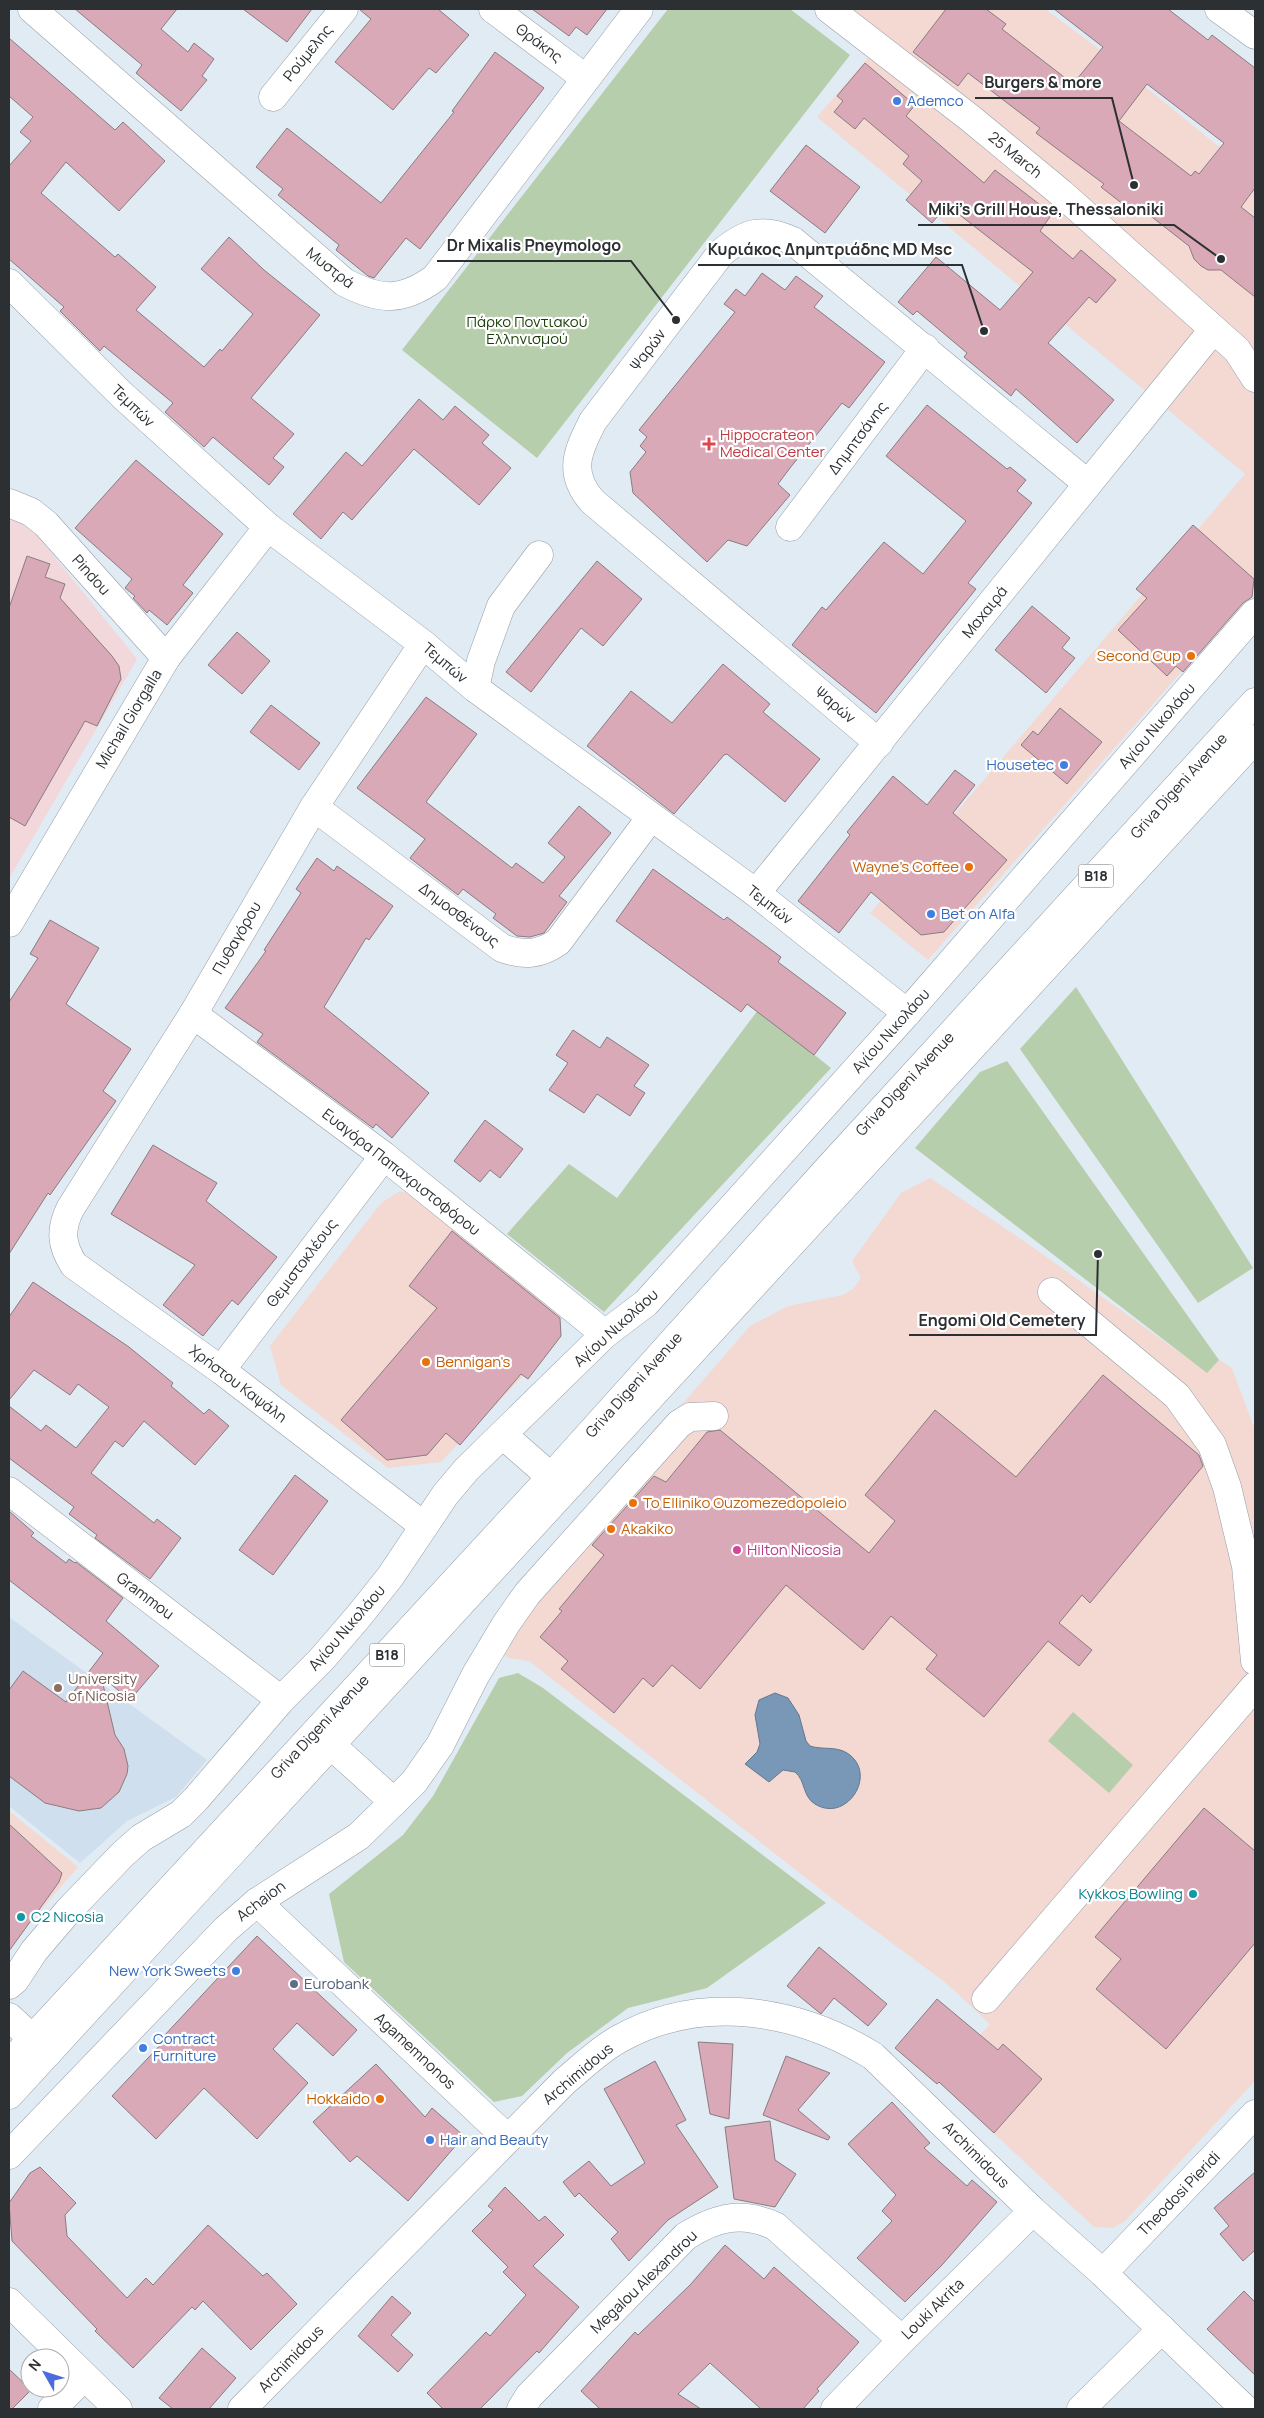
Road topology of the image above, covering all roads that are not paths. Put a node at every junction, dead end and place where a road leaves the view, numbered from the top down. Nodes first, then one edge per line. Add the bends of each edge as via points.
1 (32, 9) edge
2 (344, 9) edge
3 (493, 9) edge
4 (639, 9) edge
5 (829, 9) edge
6 (1219, 9) edge
7 (1255, 35) edge
8 (585, 78) junction
9 (273, 97) dead end
10 (9, 282) edge
11 (1213, 330) junction
12 (925, 348) junction
13 (1246, 353) edge
14 (1255, 378) edge
15 (1088, 484) junction
16 (9, 503) edge
17 (268, 527) junction
18 (790, 528) dead end
19 (539, 555) dead end
20 (1255, 613) edge
21 (423, 644) junction
22 (166, 658) junction
23 (475, 688) junction
24 (1255, 702) edge
25 (1255, 739) edge
26 (879, 742) junction
27 (314, 807) junction
28 (652, 817) junction
29 (756, 893) junction
30 (9, 923) edge
31 (907, 1013) junction
32 (193, 1014) junction
33 (384, 1156) junction
34 (62, 1237) joint
35 (1052, 1292) dead end
36 (605, 1334) junction
37 (221, 1370) junction
38 (714, 1416) dead end
39 (503, 1435) junction
40 (551, 1477) junction
41 (9, 1492) edge
42 (424, 1526) junction
43 (1255, 1661) edge
44 (1255, 1686) edge
45 (281, 1700) junction
46 (332, 1745) junction
47 (394, 1802) junction
48 (257, 1902) junction
49 (9, 1985) edge
50 (986, 1999) dead end
51 (9, 2017) edge
52 (24, 2056) edge
53 (9, 2095) edge
54 (1255, 2114) edge
55 (507, 2138) junction
56 (9, 2155) edge
57 (1033, 2211) junction
58 (1103, 2273) junction
59 (9, 2302) edge
60 (1162, 2329) junction
61 (902, 2340) junction
62 (84, 2377) junction
63 (52, 2409) edge
64 (118, 2409) edge
65 (242, 2409) edge
66 (522, 2409) edge
67 (834, 2409) edge
68 (1081, 2409) edge
69 (1244, 2409) edge

1 - 8 street, Μυστρά via 344,282 362,292 381,297 401,296 435,278
2 - 9 street, Ρούμελης
3 - 8 street, Θράκης
4 - 8 street, Μυστρά
5 - 11 street, 25 March via 1061,193
6 - 7 street
10 - 17 street, Τεμπών via 150,422
11 - 13 street, 25 March
11 - 15 street, Μαχαιρά
12 - 15 street, Ψαρών
12 - 18 street, Δημητσάνης
12 - 26 street, Ψαρών via 802,248 787,238 757,232 732,243 721,253 593,421 576,463 578,477 592,501
13 - 14 street, 25 March
15 - 26 street, Μαχαιρά
16 - 22 street, Pindou via 31,512 46,524
17 - 21 street, Τεμπών
17 - 22 street, Michail Giorgalla
19 - 23 street via 501,606
20 - 31 street, Αγίου Νικολάου
21 - 23 street, Τεμπών
21 - 27 street, Πυθαγόρου
22 - 30 street, Michail Giorgalla
23 - 28 street, Τεμπών
24 - 40 street, Griva Digeni Avenue / B18
25 - 46 street, Griva Digeni Avenue / B18
26 - 29 street, Μαχαιρά
27 - 28 street, Δημοσθένους via 502,948 531,954 558,942
27 - 32 street, Πυθαγόρου
28 - 29 street, Τεμπών
29 - 31 street, Τεμπών
31 - 36 street, Αγίου Νικολάου via 646,1303
32 - 33 street, Ευαγόρα Παπαχριστοφόρου
32 - 34 street, Πυθαγόρου via 70,1209 63,1222
33 - 36 street, Ευαγόρα Παπαχριστοφόρου
33 - 37 street, Θεμιστοκλέους
34 - 37 street, Χρήστου Καψάλη via 74,1265
35 - 43 street via 1177,1396 1212,1445 1228,1487 1246,1566
36 - 39 street, Αγίου Νικολάου
37 - 42 street, Χρήστου Καψάλη
38 - 47 street, Achaion via 690,1417 668,1436 527,1594 506,1624 428,1765
39 - 40 street
39 - 42 street, Αγίου Νικολάου via 466,1470
40 - 52 street, Griva Digeni Avenue / B18
41 - 45 street, Grammou
42 - 45 street, Αγίου Νικολάου via 358,1617
44 - 50 street
45 - 49 street, Αγίου Νικολάου via 196,1800 181,1814 141,1838 69,1910
46 - 47 street
46 - 52 street, Griva Digeni Avenue / B18
47 - 48 street, Achaion via 359,1836
48 - 55 street, Agamemnonos
48 - 56 street, Achaion via 226,1928
51 - 52 street
52 - 53 street, Griva Digeni Avenue / B18
54 - 58 street, Theodosi Pieridi
55 - 57 street, Archimidous via 565,2081 619,2039 682,2015 711,2011 750,2012 814,2026 848,2040 873,2056
55 - 65 street, Archimidous
57 - 58 street, Archimidous
57 - 61 street, Louki Akrita
58 - 60 street, Archimidous
59 - 62 street
60 - 68 street
60 - 69 street, Archimidous
61 - 66 street, Megalou Alexandrou via 775,2226 753,2218 729,2218 706,2224 686,2236 529,2396
61 - 67 street, Louki Akrita
62 - 63 street
62 - 64 street

